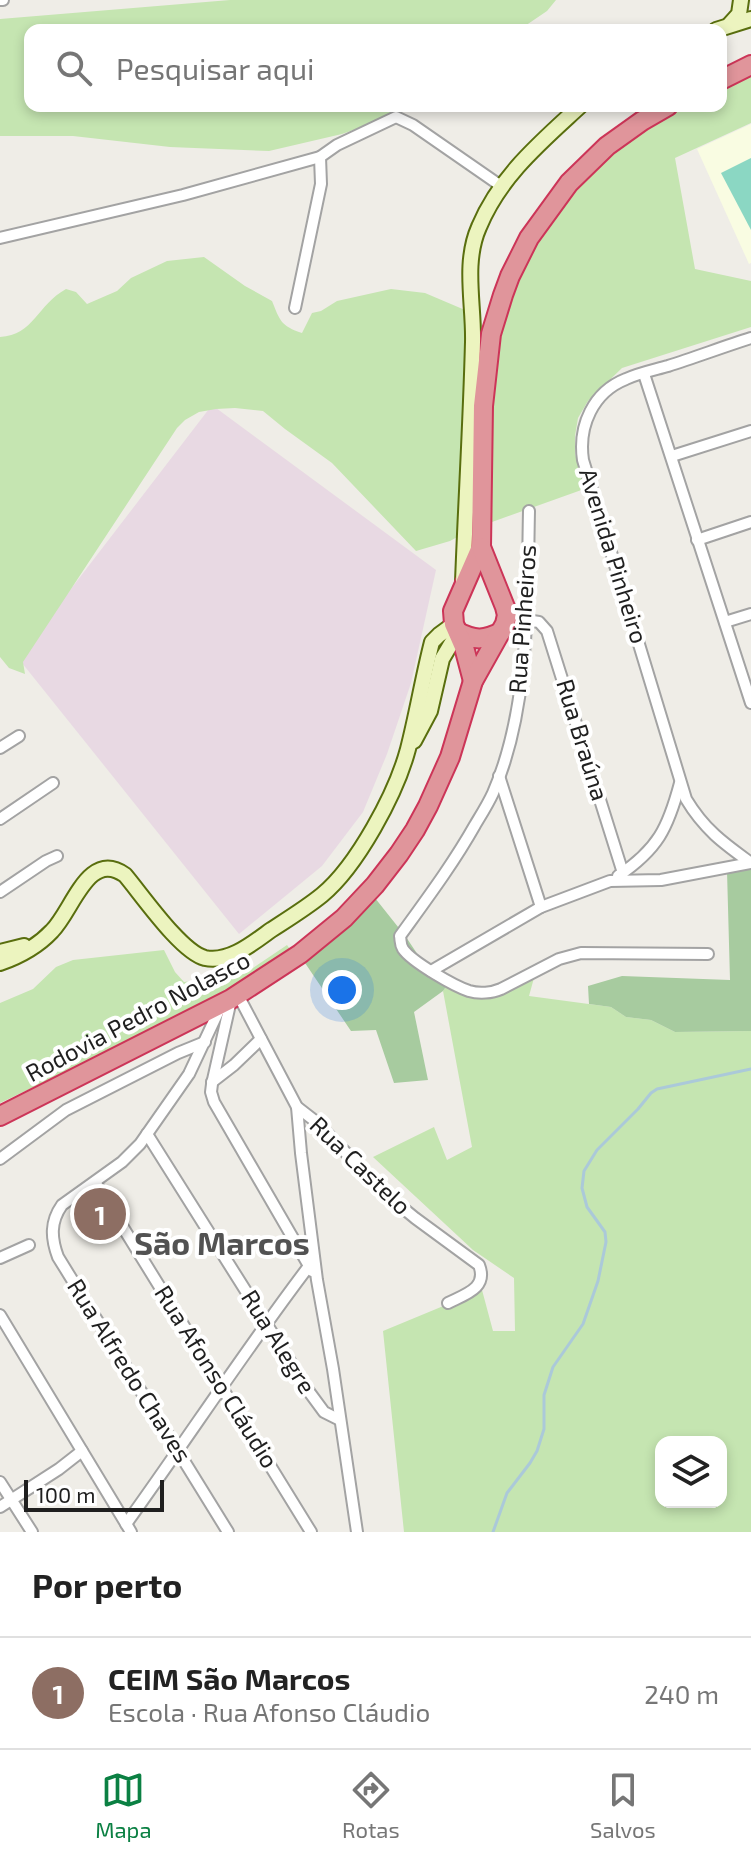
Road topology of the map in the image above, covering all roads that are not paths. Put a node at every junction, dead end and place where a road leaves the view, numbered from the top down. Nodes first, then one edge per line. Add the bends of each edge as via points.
1 (741, 0) edge
2 (751, 19) edge
3 (726, 24) edge
4 (727, 26) edge
5 (751, 67) edge
6 (727, 77) edge
7 (574, 112) edge
8 (658, 112) edge
9 (320, 157) junction
10 (501, 186) junction
11 (0, 238) edge
12 (295, 308) dead end
13 (751, 338) edge
14 (644, 374) junction
15 (751, 431) edge
16 (672, 456) junction
17 (529, 511) dead end
18 (751, 522) edge
19 (697, 540) junction
20 (481, 547) junction
21 (462, 591) junction
22 (502, 598) junction
23 (751, 614) edge
24 (526, 620) junction
25 (725, 622) junction
26 (456, 628) junction
27 (501, 632) junction
28 (526, 641) junction
29 (473, 681) junction
30 (751, 703) edge
31 (19, 736) dead end
32 (0, 748) edge
33 (499, 776) junction
34 (681, 781) junction
35 (53, 783) dead end
36 (0, 819) edge
37 (57, 856) dead end
38 (751, 863) edge
39 (623, 873) junction
40 (610, 881) junction
41 (0, 892) edge
42 (541, 907) junction
43 (40, 942) junction
44 (0, 952) edge
45 (708, 954) dead end
46 (0, 963) edge
47 (431, 971) junction
48 (230, 1000) junction
49 (261, 1039) junction
50 (205, 1042) junction
51 (212, 1082) junction
52 (297, 1107) junction
53 (0, 1116) edge
54 (147, 1134) junction
55 (0, 1159) edge
56 (95, 1182) junction
57 (29, 1245) dead end
58 (0, 1258) edge
59 (309, 1266) junction
60 (317, 1280) junction
61 (448, 1303) dead end
62 (0, 1315) edge
63 (266, 1323) junction
64 (222, 1387) junction
65 (340, 1420) junction
66 (82, 1451) junction
67 (179, 1452) junction
68 (0, 1482) edge
69 (11, 1500) junction
70 (0, 1507) edge
71 (129, 1528) edge
72 (32, 1532) edge
73 (228, 1532) edge
74 (311, 1532) edge
75 (357, 1532) edge

1 - 3 street via 739,14
2 - 4 street
5 - 6 highway
7 - 10 street
8 - 20 highway via 607,146 569,183 529,238 510,276 488,352
9 - 10 street via 399,117
9 - 11 street
9 - 12 street via 321,184
10 - 21 street via 471,251 473,342
13 - 14 street, Avenida Pinheiro
14 - 16 street
14 - 34 street, Avenida Pinheiro via 608,389 594,404 581,442
15 - 16 street
16 - 19 street
17 - 24 street, Rua Pinheiros
18 - 19 street
19 - 25 street
20 - 21 highway
20 - 22 highway
21 - 22 highway via 484,582
21 - 26 highway via 453,611
22 - 24 street, Rua Braúna
22 - 27 highway, Rodovia Pedro Nolasco via 507,615
23 - 25 street
24 - 28 street, Rua Pinheiros
24 - 39 street, Rua Braúna via 544,626 552,643
25 - 30 street
26 - 27 highway via 473,639
26 - 29 highway
26 - 43 street via 432,642 398,780 364,845 322,895 235,954 209,959 179,940 125,875 100,869
27 - 28 street via 515,632
27 - 29 highway, Rodovia Pedro Nolasco
28 - 33 street, Rua Pinheiros
29 - 48 highway, Rodovia Pedro Nolasco via 442,776 399,854 344,918
31 - 32 street
33 - 42 street
33 - 47 street, Rua Pinheiros via 463,847 400,936 406,952
34 - 38 street, Avenida Pinheiro via 698,818
34 - 39 street via 658,840
35 - 36 street
37 - 41 street
38 - 40 street via 661,880
39 - 40 street
40 - 42 street
42 - 47 street
43 - 44 street
43 - 46 street
45 - 47 street via 581,953 495,992 470,991
48 - 49 street, Rua Castelo
48 - 50 street
48 - 51 street
48 - 53 highway, Rodovia Pedro Nolasco
49 - 51 street
49 - 52 street, Rua Castelo
50 - 54 street
50 - 55 street via 66,1110
51 - 59 street via 218,1111
52 - 60 street
52 - 61 street, Rua Castelo via 403,1208 479,1265 480,1284
54 - 56 street
54 - 63 street, Rua Alegre
56 - 64 street, Rua Afonso Cláudio
56 - 67 street, Rua Alfredo Chaves via 62,1205 53,1244
57 - 58 street
59 - 60 street
59 - 63 street
60 - 65 street
62 - 66 street
63 - 64 street
63 - 65 street, Rua Alegre via 318,1405
64 - 67 street
64 - 74 street, Rua Afonso Cláudio
65 - 75 street
66 - 69 street
66 - 71 street
67 - 71 street
67 - 73 street, Rua Alfredo Chaves
68 - 69 street
69 - 70 street
69 - 72 street

